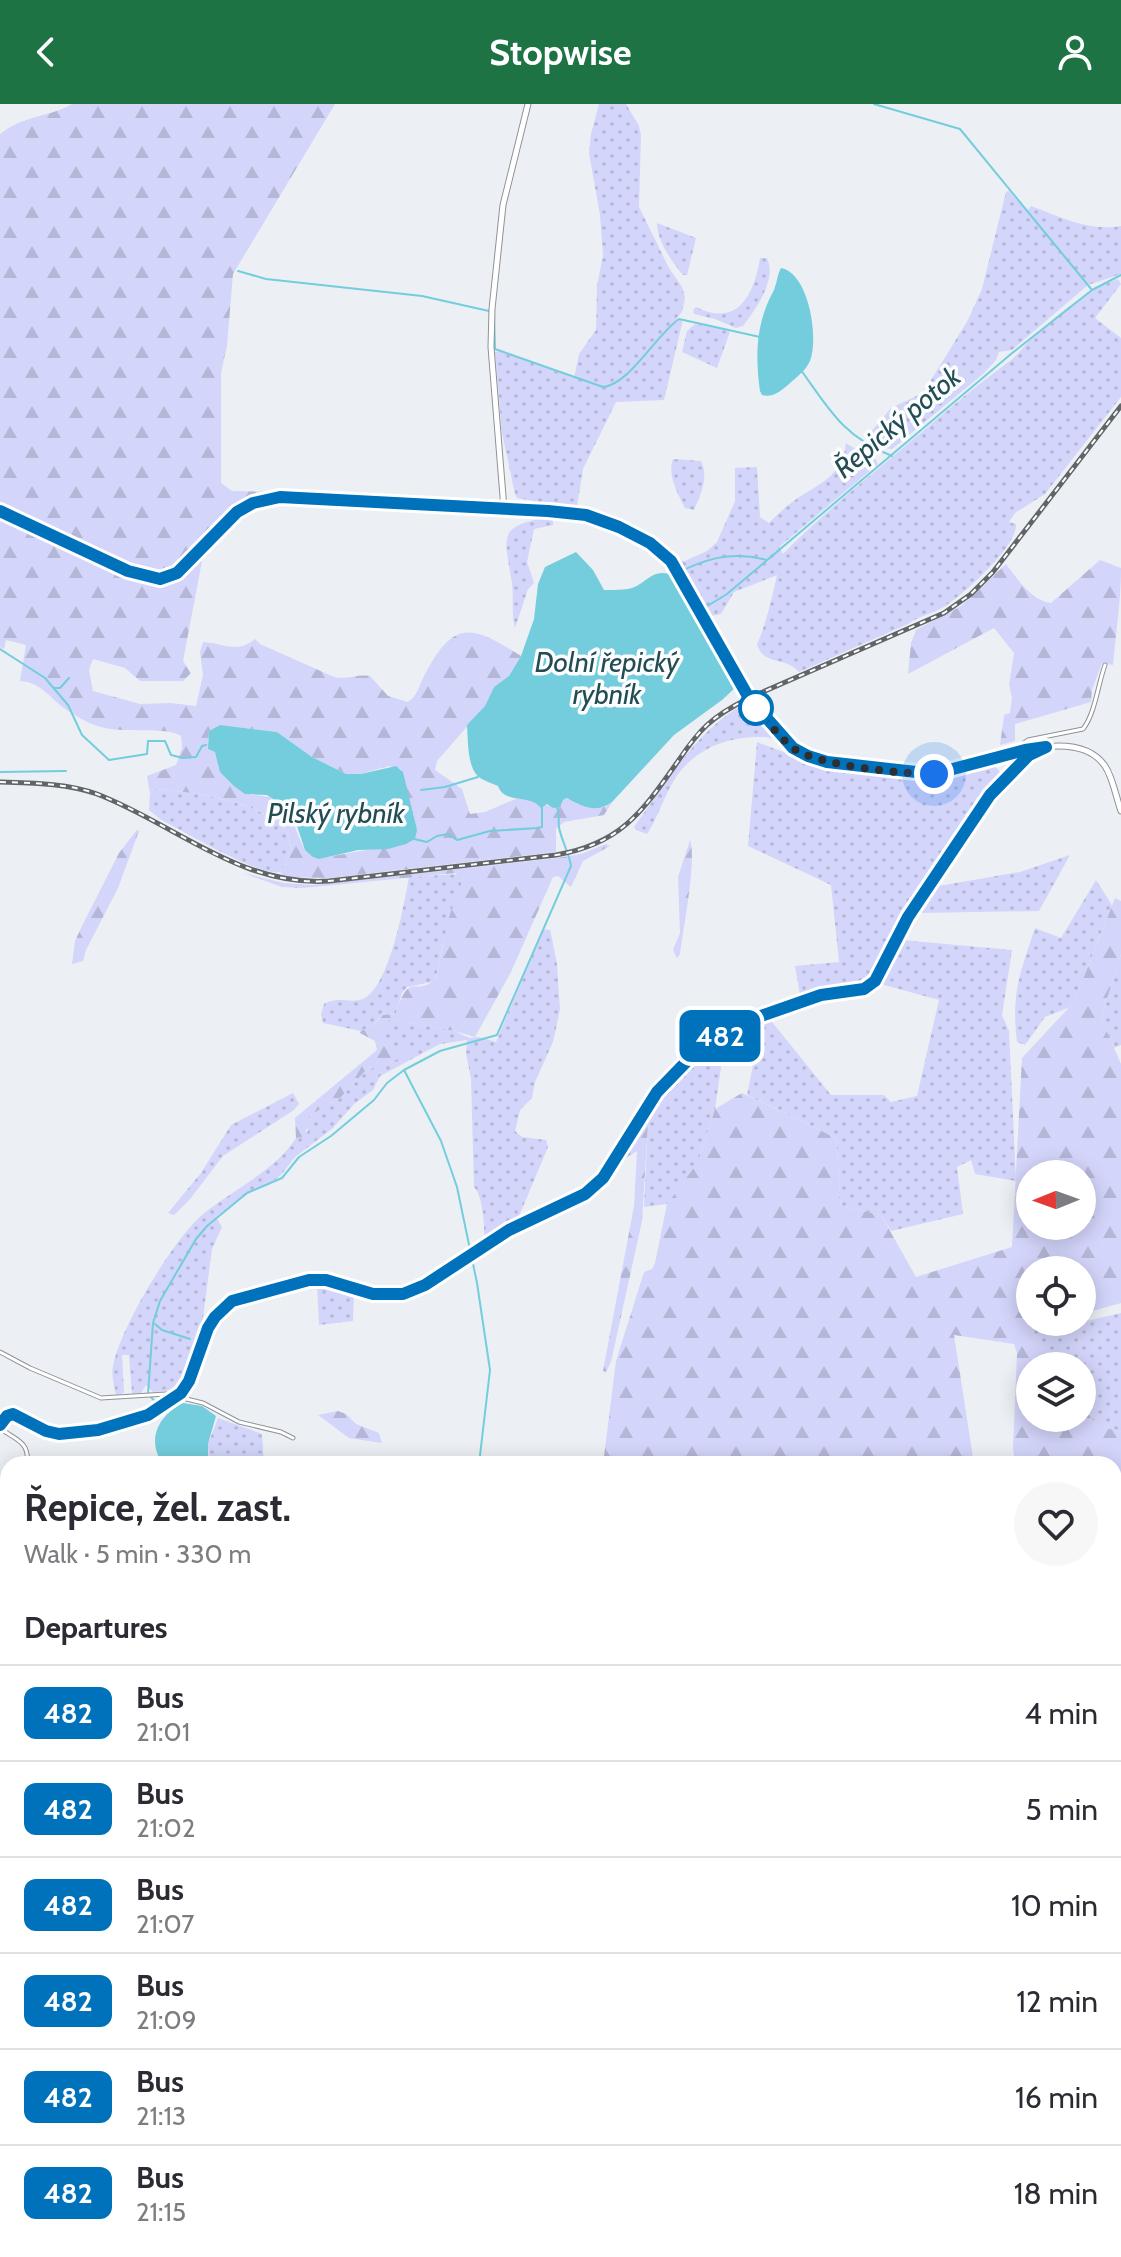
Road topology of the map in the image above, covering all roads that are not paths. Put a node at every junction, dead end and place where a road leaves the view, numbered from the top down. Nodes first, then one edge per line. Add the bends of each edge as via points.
1 (528, 104) edge
2 (504, 509) junction
3 (0, 511) edge
4 (1105, 665) dead end
5 (1027, 752) junction
6 (1121, 811) edge
7 (0, 1352) edge
8 (177, 1396) junction
9 (0, 1426) edge
10 (293, 1438) dead end
11 (27, 1456) edge

1 - 2 street via 503,205 492,309
2 - 3 street via 265,499 231,516 186,566 160,579 128,571
2 - 5 street via 586,515 650,543 682,578 754,705 793,748 817,759 934,774
4 - 5 street via 1083,729 1028,740
5 - 6 street via 1046,747 1083,750 1100,760
5 - 8 street via 990,795 908,917 871,985 821,995 730,1030 668,1079 603,1178 585,1194 509,1230 425,1285 383,1295 309,1280 232,1301 213,1319 189,1381
7 - 8 street via 101,1398
8 - 9 street via 148,1415 98,1430 59,1434 13,1414
8 - 10 street
9 - 11 street via 26,1445

